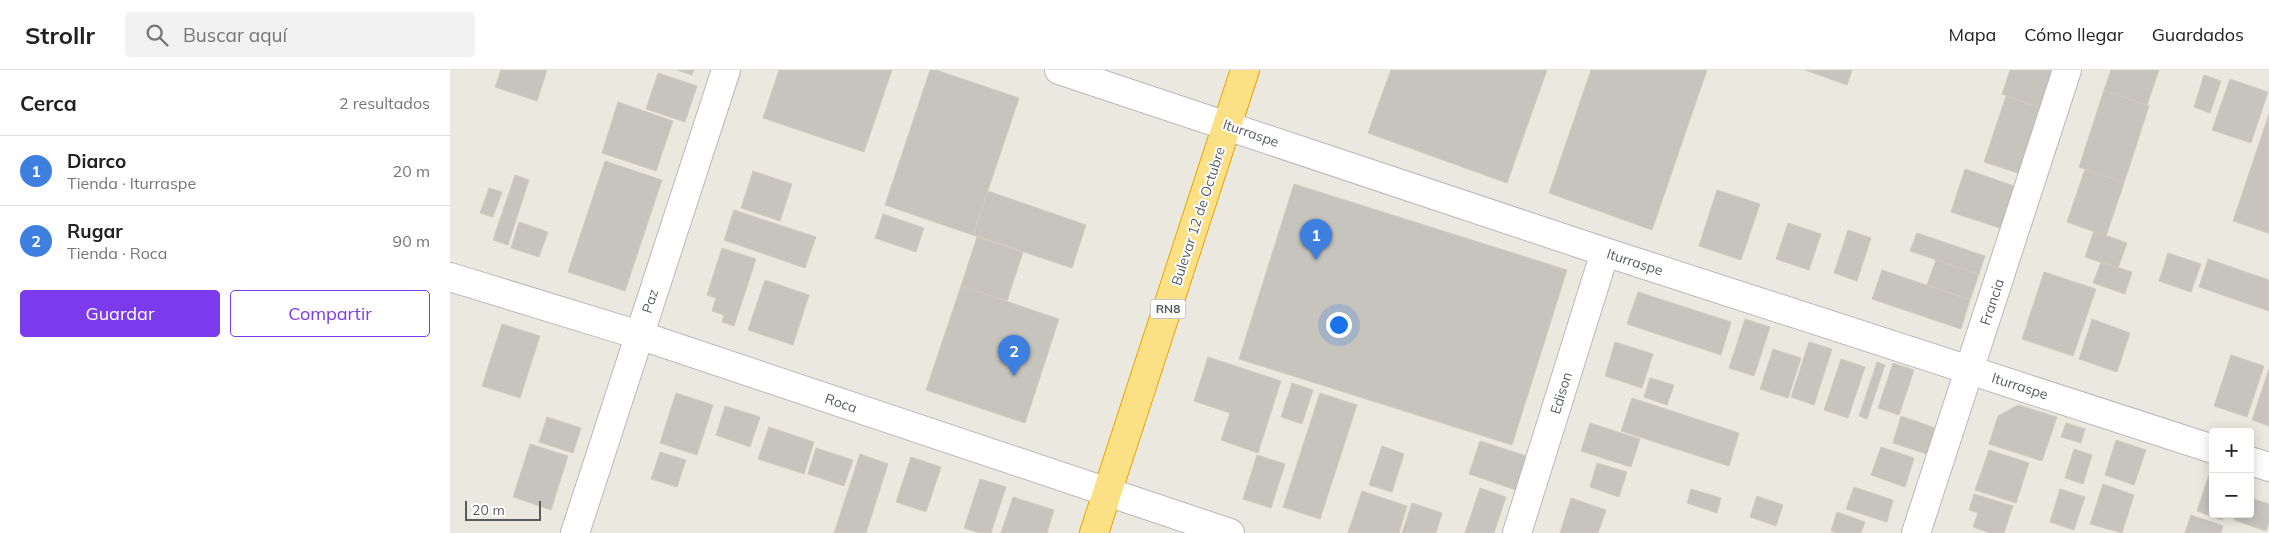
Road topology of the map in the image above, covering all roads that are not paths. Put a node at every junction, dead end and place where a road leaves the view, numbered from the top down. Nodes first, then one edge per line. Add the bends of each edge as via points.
1 (726, 70) edge
2 (1059, 70) edge
3 (1246, 70) edge
4 (2068, 70) edge
5 (1228, 125) junction
6 (1605, 252) junction
7 (450, 277) edge
8 (639, 336) junction
9 (1971, 370) junction
10 (2209, 447) edge
11 (2254, 462) edge
12 (2269, 467) edge
13 (1107, 493) junction
14 (575, 533) edge
15 (1094, 533) edge
16 (1230, 533) edge
17 (1518, 533) edge
18 (1916, 533) edge

1 - 8 street, Paz
2 - 5 street, Iturraspe
3 - 5 highway, Bulevar 12 de Octubre / RN8
4 - 9 street, Francia
5 - 6 street, Iturraspe
5 - 13 highway, Bulevar 12 de Octubre / RN8
6 - 9 street, Iturraspe
6 - 17 street, Edison
7 - 8 street, Roca
8 - 13 street, Roca
8 - 14 street, Paz
9 - 10 street, Iturraspe
9 - 18 street, Francia
11 - 12 street
13 - 15 highway, Bulevar 12 de Octubre / RN8
13 - 16 street, Roca

